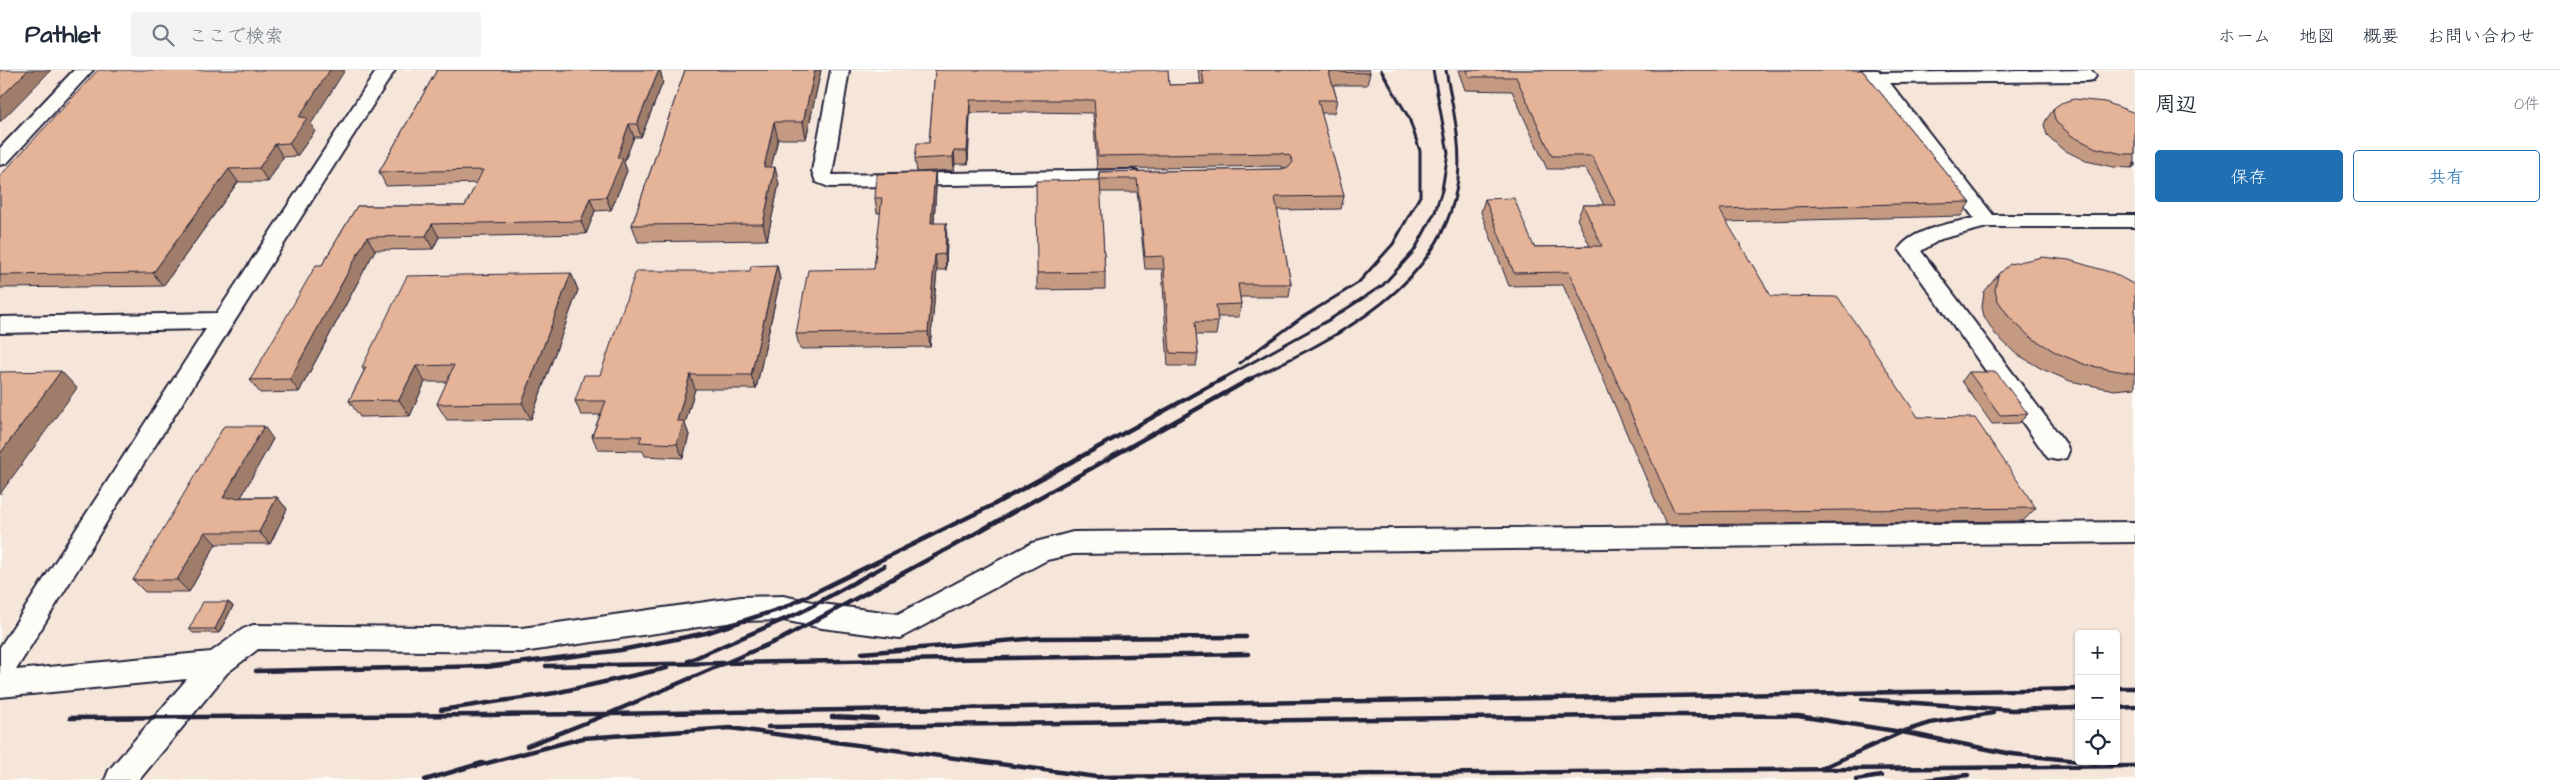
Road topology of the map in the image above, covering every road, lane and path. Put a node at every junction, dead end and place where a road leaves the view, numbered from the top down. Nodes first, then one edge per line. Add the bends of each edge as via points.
1 (84, 70) edge
2 (386, 70) edge
3 (840, 70) edge
4 (2081, 70) edge
5 (1871, 74) edge
6 (0, 159) edge
7 (1152, 176) edge
8 (1987, 221) junction
9 (2135, 221) edge
10 (223, 321) junction
11 (0, 325) edge
12 (2057, 451) dead end
13 (2135, 532) edge
14 (217, 664) junction
15 (0, 671) edge
16 (0, 684) edge
17 (120, 780) edge

1 - 6 lane
2 - 10 lane
3 - 7 lane via 822,171 823,178 829,181
4 - 5 lane via 2087,76
5 - 8 lane
8 - 9 lane
8 - 12 lane via 1934,234 1909,249
10 - 11 lane
10 - 15 lane
13 - 14 lane via 1072,543 1041,551 900,626 782,608 741,609 522,640 253,637
14 - 16 lane
14 - 17 lane

